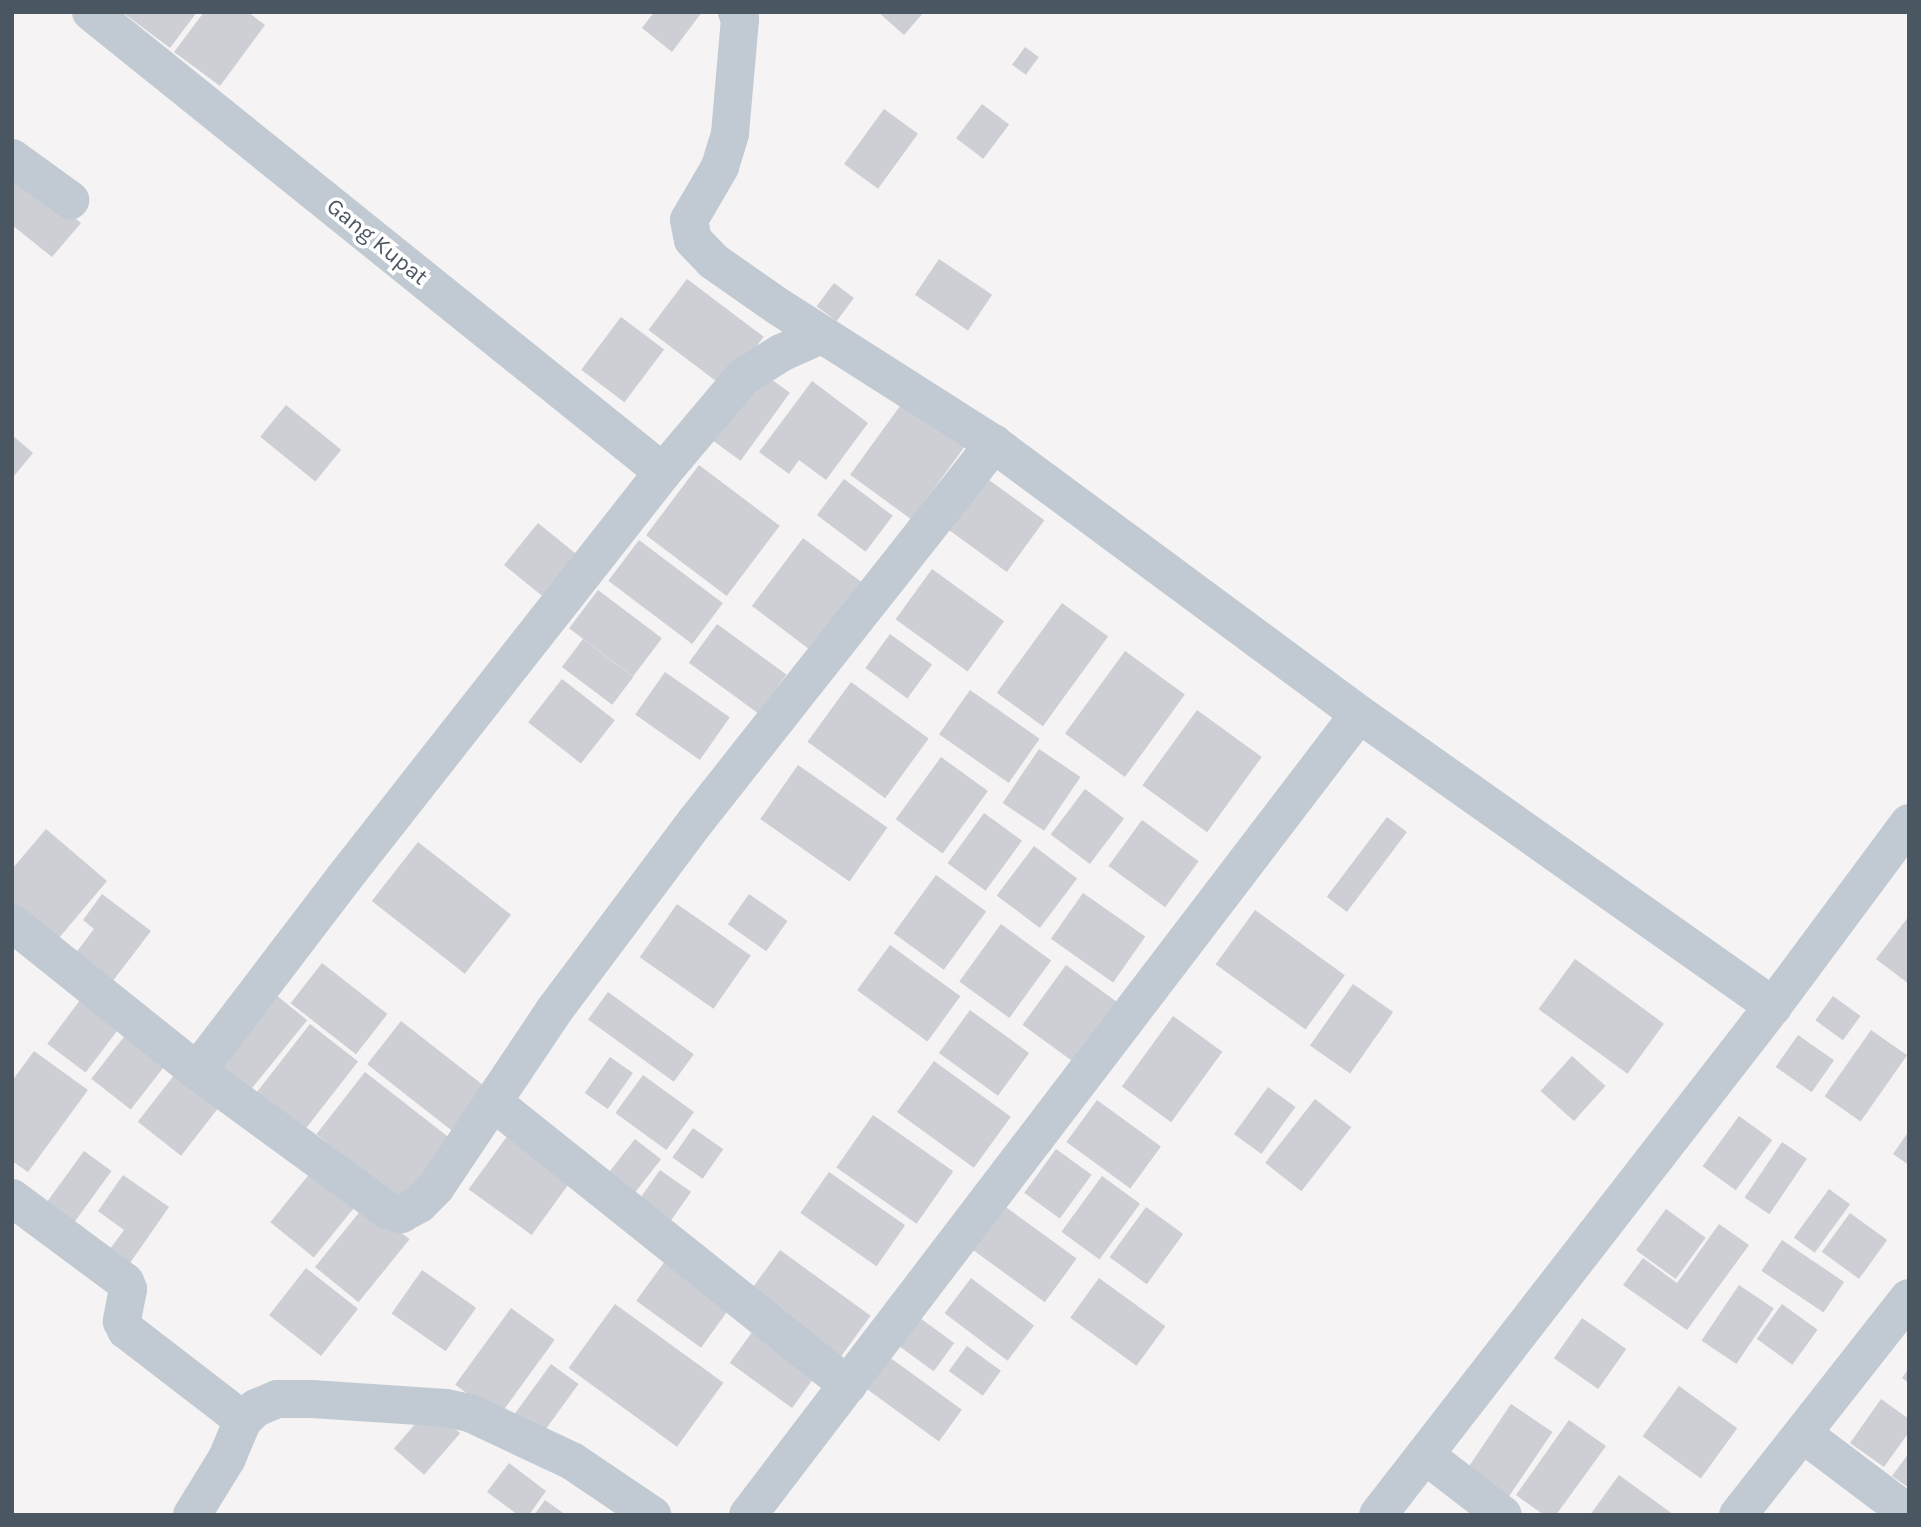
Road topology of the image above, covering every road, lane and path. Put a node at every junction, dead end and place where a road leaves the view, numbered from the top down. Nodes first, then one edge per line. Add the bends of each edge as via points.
1 (92, 12) edge
2 (739, 16) edge
3 (12, 158) edge
4 (70, 200) dead end
5 (821, 335) junction
6 (994, 444) junction
7 (663, 472) junction
8 (1359, 714) junction
9 (1904, 840) edge
10 (12, 922) edge
11 (1773, 1006) junction
12 (197, 1071) junction
13 (493, 1102) junction
14 (12, 1198) edge
15 (1909, 1298) edge
16 (848, 1385) junction
17 (243, 1420) junction
18 (1803, 1434) junction
19 (1425, 1455) junction
20 (1909, 1514) edge
21 (192, 1515) edge
22 (652, 1515) edge
23 (748, 1515) edge
24 (1378, 1515) edge
25 (1503, 1515) edge
26 (1738, 1515) edge

1 - 7 street, Gang Kupat
2 - 5 street via 730,134 720,167 689,220 693,240 713,261
3 - 4 street
5 - 6 street
5 - 7 street via 743,377
6 - 8 street
6 - 13 street via 696,821 553,1012
7 - 12 street
8 - 11 street
8 - 16 street
9 - 11 street
10 - 12 street
11 - 19 street
12 - 13 street via 387,1210 401,1214 436,1187
13 - 16 street
14 - 17 street via 125,1282 128,1289 122,1321 127,1329
15 - 18 street
16 - 23 street
17 - 21 street via 227,1458
17 - 22 street via 277,1399 470,1413 572,1461
18 - 20 street
18 - 26 street
19 - 24 street
19 - 25 street

